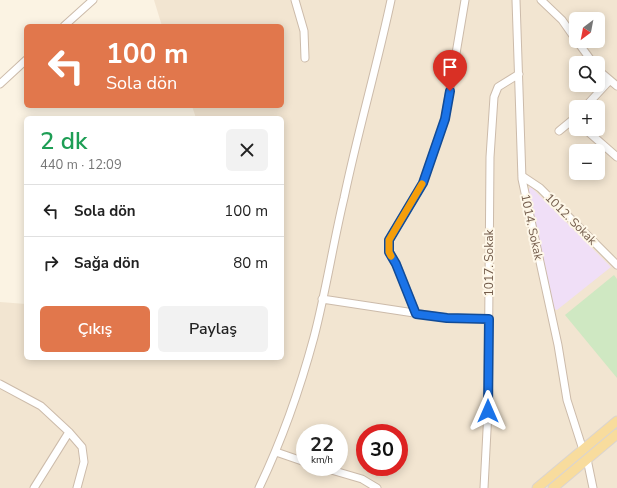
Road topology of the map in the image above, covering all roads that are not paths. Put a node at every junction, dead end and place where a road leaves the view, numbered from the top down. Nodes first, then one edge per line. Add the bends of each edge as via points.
1 (93, 0) edge
2 (295, 0) edge
3 (391, 0) edge
4 (465, 0) edge
5 (516, 0) edge
6 (541, 0) edge
7 (66, 24) edge
8 (569, 30) edge
9 (305, 58) dead end
10 (24, 62) edge
11 (519, 74) junction
12 (605, 76) edge
13 (610, 80) junction
14 (0, 84) edge
15 (617, 86) edge
16 (591, 100) edge
17 (569, 124) edge
18 (559, 131) dead end
19 (594, 136) edge
20 (617, 157) edge
21 (522, 176) junction
22 (617, 265) edge
23 (322, 300) junction
24 (416, 314) junction
25 (489, 319) junction
26 (0, 384) edge
27 (617, 421) edge
28 (70, 432) junction
29 (617, 434) edge
30 (583, 450) junction
31 (276, 452) junction
32 (296, 459) edge
33 (587, 459) junction
34 (348, 475) edge
35 (34, 488) edge
36 (77, 488) edge
37 (259, 488) edge
38 (377, 488) edge
39 (484, 488) edge
40 (538, 488) edge
41 (553, 488) edge
42 (593, 488) edge

1 - 7 street
2 - 9 street via 304,31
3 - 23 street
4 - 24 street via 445,119 423,183 389,240 389,252
5 - 11 street, 1014. Sokak
6 - 8 street
10 - 14 street
11 - 21 street, 1014. Sokak
11 - 25 street, 1017. Sokak via 498,87 494,97 490,157
12 - 13 street
13 - 15 street
13 - 16 street
17 - 18 street
19 - 20 street
21 - 22 street, 1012. Sokak via 540,188
21 - 30 street, 1014. Sokak via 558,345 567,400
23 - 24 street
23 - 31 street via 304,371
24 - 25 street
25 - 39 street, 1017. Sokak
26 - 28 street via 41,406
27 - 30 main road
28 - 35 street
28 - 36 street via 82,447 84,462
29 - 33 main road
30 - 40 main road
31 - 32 street
31 - 37 street
33 - 41 main road
33 - 42 street
34 - 38 street via 362,479

